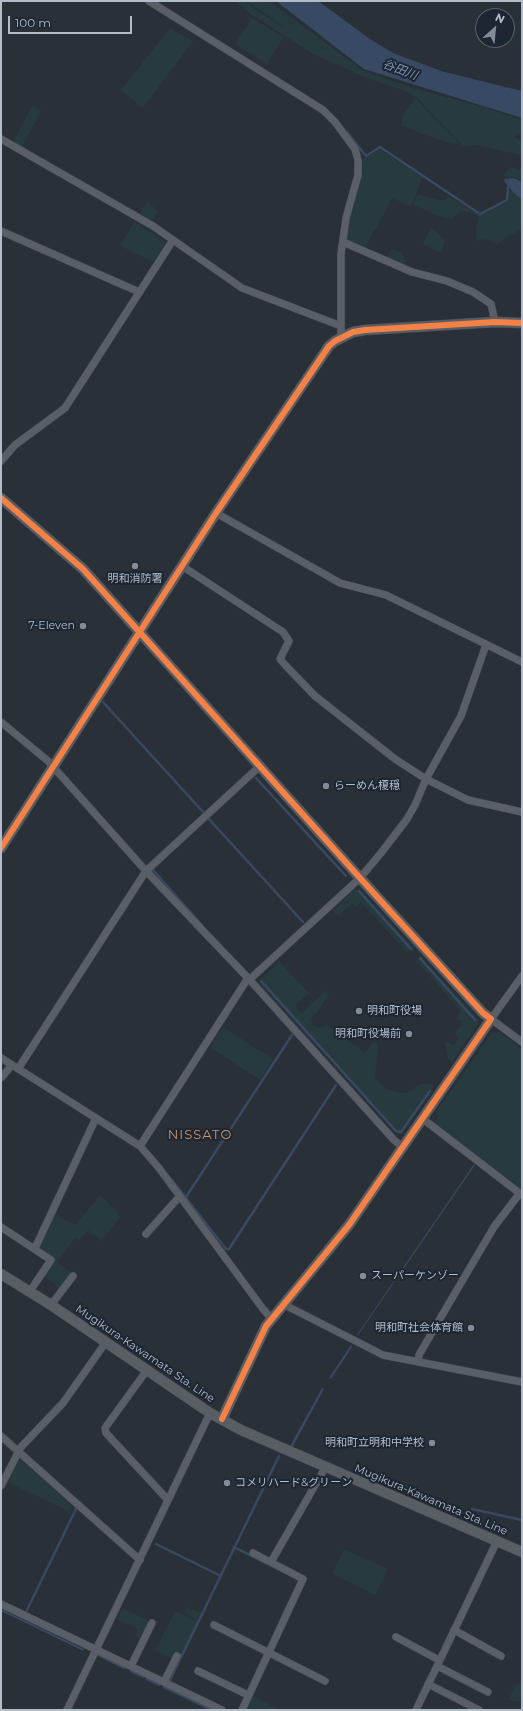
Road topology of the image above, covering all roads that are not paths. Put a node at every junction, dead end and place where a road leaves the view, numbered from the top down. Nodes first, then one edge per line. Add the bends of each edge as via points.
1 (149, 1) edge
2 (1, 139) edge
3 (1, 231) edge
4 (173, 240) junction
5 (343, 242) junction
6 (139, 292) junction
7 (495, 322) junction
8 (522, 323) edge
9 (341, 326) junction
10 (341, 336) junction
11 (1, 461) edge
12 (1, 498) edge
13 (216, 513) junction
14 (182, 566) junction
15 (140, 633) junction
16 (486, 646) junction
17 (522, 662) edge
18 (1, 722) edge
19 (260, 766) junction
20 (53, 768) junction
21 (426, 779) junction
22 (522, 812) edge
23 (1, 848) edge
24 (146, 871) junction
25 (360, 878) junction
26 (522, 976) edge
27 (248, 979) junction
28 (491, 1019) junction
29 (522, 1042) edge
30 (1, 1058) edge
31 (15, 1067) junction
32 (1, 1078) edge
33 (96, 1118) junction
34 (423, 1119) junction
35 (140, 1146) junction
36 (404, 1148) junction
37 (521, 1194) edge
38 (180, 1196) junction
39 (1, 1227) edge
40 (146, 1234) dead end
41 (35, 1248) junction
42 (1, 1274) edge
43 (73, 1276) dead end
44 (30, 1291) junction
45 (283, 1304) junction
46 (51, 1305) junction
47 (271, 1318) junction
48 (106, 1342) junction
49 (418, 1361) junction
50 (147, 1370) junction
51 (522, 1382) edge
52 (210, 1413) junction
53 (222, 1419) junction
54 (1, 1436) edge
55 (18, 1451) junction
56 (325, 1468) junction
57 (1, 1486) edge
58 (168, 1500) junction
59 (497, 1541) junction
60 (522, 1552) edge
61 (253, 1553) dead end
62 (140, 1560) junction
63 (271, 1562) junction
64 (1, 1604) edge
65 (152, 1623) dead end
66 (214, 1625) dead end
67 (454, 1630) junction
68 (396, 1637) dead end
69 (96, 1649) junction
70 (269, 1652) junction
71 (177, 1656) dead end
72 (501, 1656) dead end
73 (438, 1663) junction
74 (131, 1666) junction
75 (198, 1671) dead end
76 (325, 1681) dead end
77 (164, 1682) junction
78 (428, 1684) junction
79 (488, 1692) dead end
80 (248, 1695) junction
81 (67, 1710) edge
82 (222, 1710) edge
83 (242, 1710) edge
84 (416, 1710) edge
85 (479, 1710) edge

1 - 5 street via 314,103 335,122 355,149 358,160 358,175 346,218
2 - 4 street
3 - 6 street
4 - 6 street
4 - 9 street via 242,288
5 - 7 street via 412,272 447,281 473,292 491,304
5 - 9 street
6 - 11 street via 65,408 15,445
7 - 8 street
7 - 10 street via 365,330
9 - 10 street
10 - 13 street via 329,346
12 - 15 street via 83,569
13 - 14 street
13 - 16 street via 340,583 386,595
14 - 15 street
14 - 21 street via 283,632 289,641 280,659 315,696 395,759
15 - 19 street
15 - 20 street
16 - 17 street
16 - 21 street via 461,716
18 - 20 street
19 - 24 street
19 - 25 street
20 - 23 street
20 - 24 street
21 - 22 street via 468,800
21 - 25 street via 407,819
24 - 27 street
24 - 31 street
25 - 27 street
25 - 28 street
26 - 28 street
27 - 35 street
27 - 36 street
28 - 29 street
28 - 34 street
30 - 31 street
31 - 32 street
31 - 33 street
33 - 35 street
33 - 41 street
34 - 36 street
34 - 37 street
35 - 38 street
36 - 45 street via 337,1241
37 - 49 street via 494,1227 419,1355
38 - 40 street
38 - 47 street
39 - 41 street
41 - 44 street via 51,1260
42 - 44 street, Mugikura-Kawamata Sta. Line
43 - 46 street
44 - 46 street, Mugikura-Kawamata Sta. Line
45 - 47 street
45 - 49 street via 383,1355
46 - 48 street, Mugikura-Kawamata Sta. Line
47 - 53 street
48 - 50 street, Mugikura-Kawamata Sta. Line
48 - 55 street via 63,1403
49 - 51 street
50 - 52 street, Mugikura-Kawamata Sta. Line
50 - 58 street via 105,1428 106,1433
52 - 53 street, Mugikura-Kawamata Sta. Line
52 - 58 street
53 - 56 street, Mugikura-Kawamata Sta. Line via 255,1438
54 - 55 street
55 - 57 street
55 - 62 street
56 - 59 street, Mugikura-Kawamata Sta. Line
56 - 63 street
58 - 62 street
59 - 60 street, Mugikura-Kawamata Sta. Line
59 - 67 street
61 - 63 street
62 - 69 street
63 - 70 street via 303,1579
64 - 69 street
65 - 74 street
66 - 70 street
67 - 72 street
67 - 73 street
68 - 73 street
69 - 74 street
69 - 81 street
70 - 76 street
70 - 80 street
71 - 77 street
73 - 78 street
73 - 79 street
74 - 77 street
75 - 80 street
77 - 82 street
78 - 84 street
78 - 85 street
80 - 83 street

